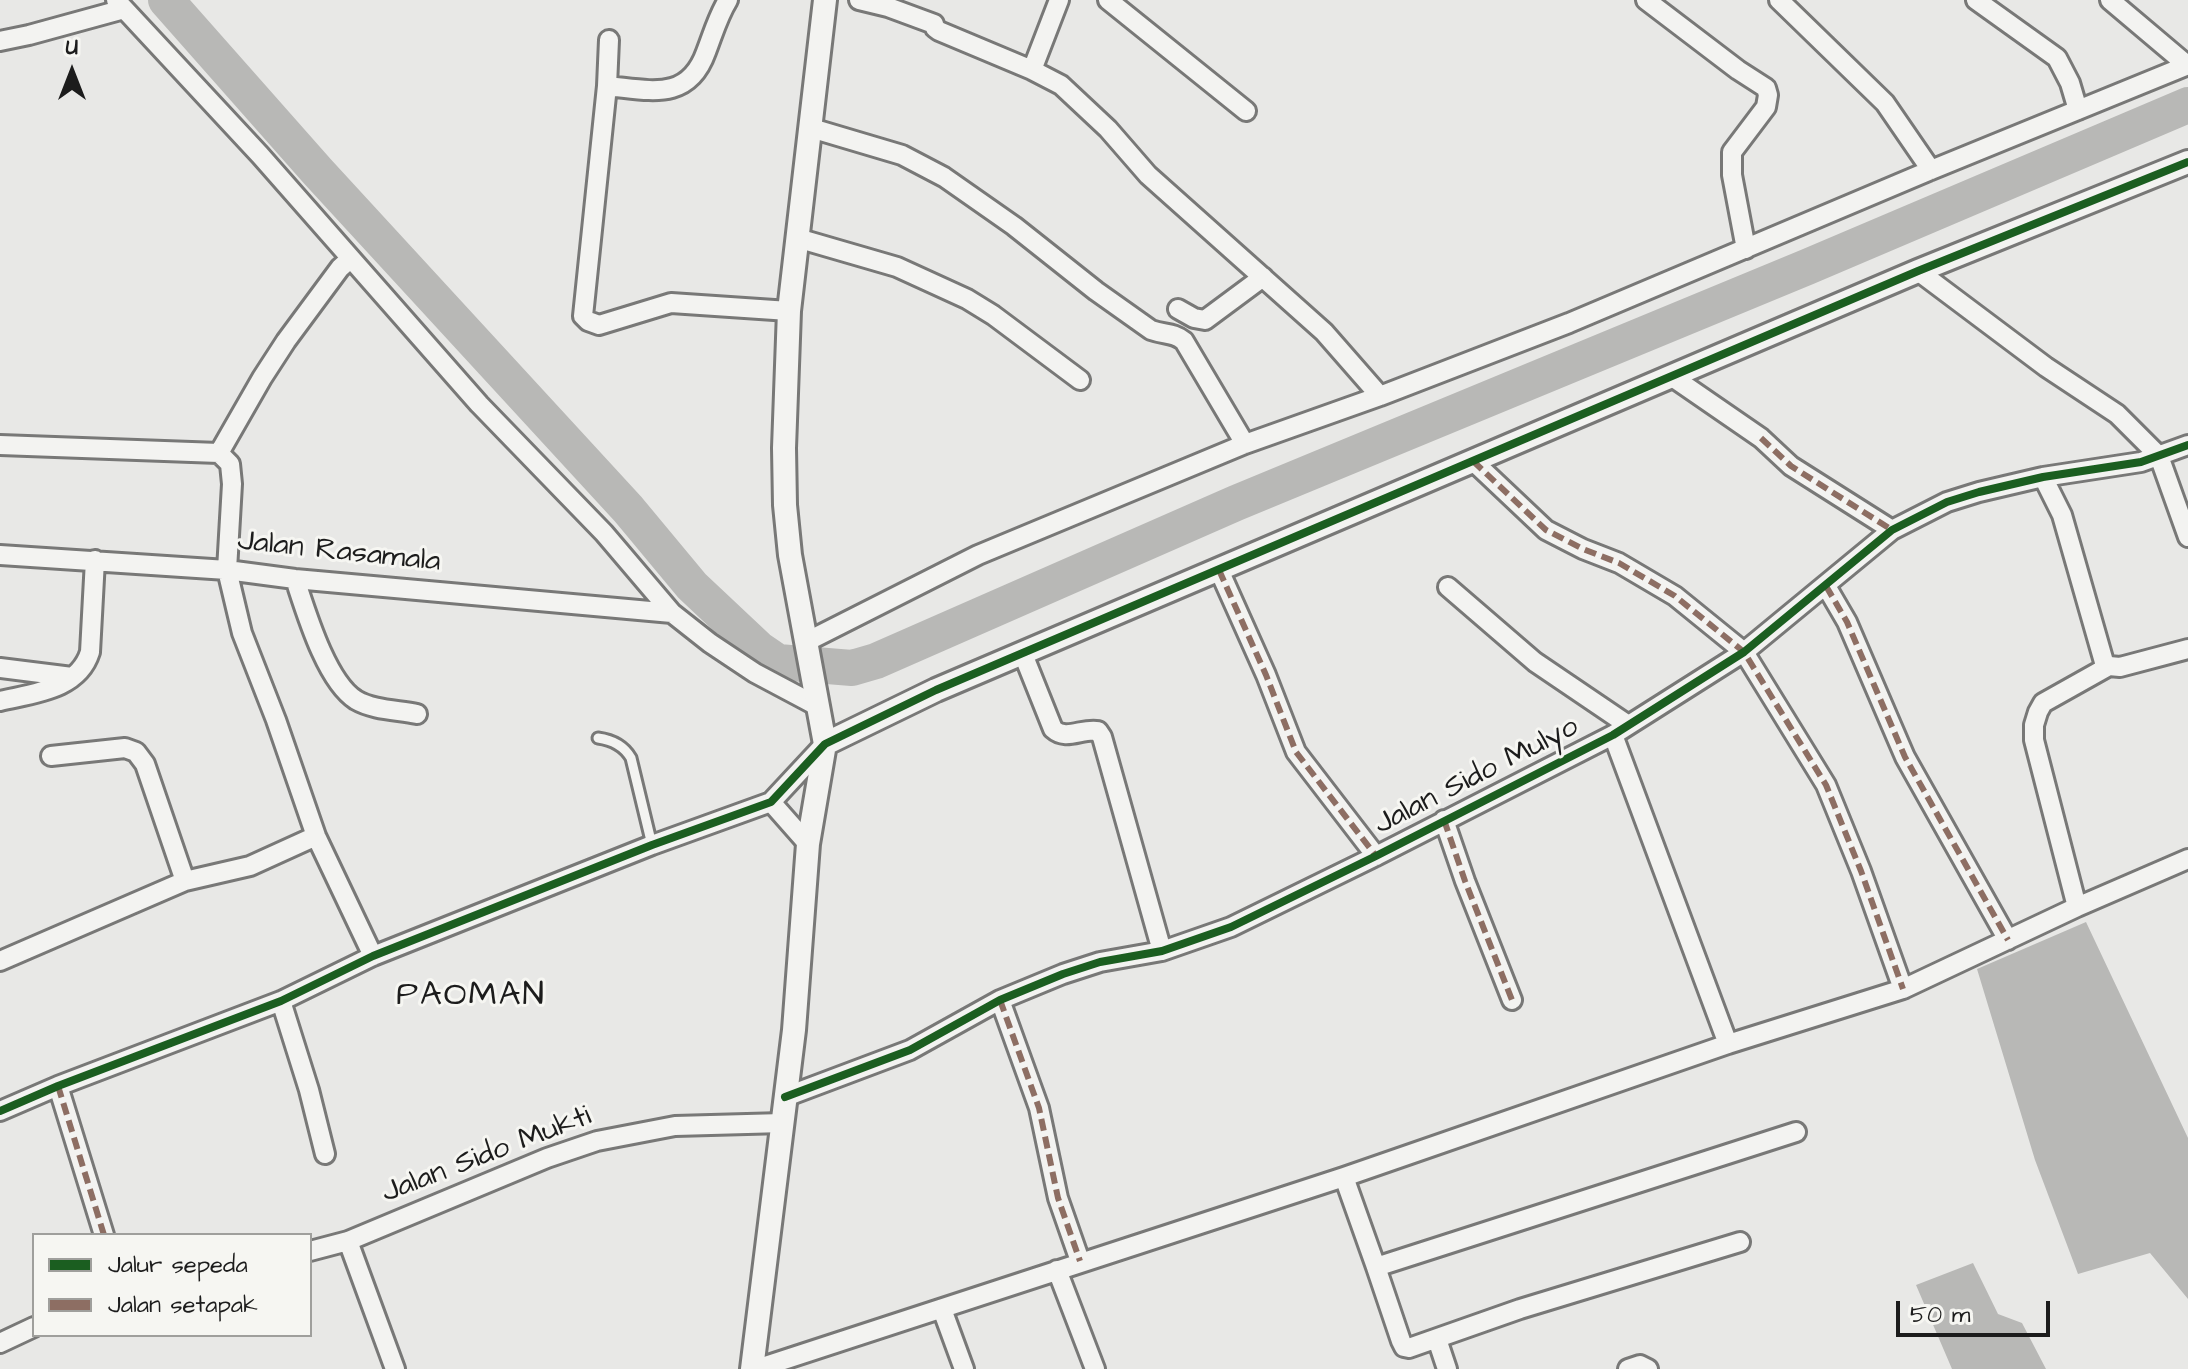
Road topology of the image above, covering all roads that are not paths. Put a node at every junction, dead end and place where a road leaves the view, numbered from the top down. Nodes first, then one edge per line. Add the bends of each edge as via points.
1 (728, 0) edge
2 (825, 0) edge
3 (859, 0) edge
4 (1059, 0) edge
5 (1108, 0) edge
6 (1646, 0) edge
7 (1779, 0) edge
8 (1976, 0) edge
9 (2110, 0) edge
10 (120, 4) edge
11 (609, 40) dead end
12 (0, 41) edge
13 (2187, 65) edge
14 (1032, 70) junction
15 (607, 86) junction
16 (2078, 110) junction
17 (1246, 111) dead end
18 (811, 128) junction
19 (2188, 162) edge
20 (1931, 170) junction
21 (797, 238) junction
22 (1746, 249) junction
23 (350, 259) junction
24 (1918, 271) junction
25 (1263, 277) junction
26 (1178, 309) dead end
27 (789, 311) junction
28 (1671, 376) junction
29 (1080, 380) dead end
30 (1380, 396) junction
31 (1245, 444) junction
32 (0, 445) edge
33 (2188, 445) edge
34 (219, 453) junction
35 (2159, 456) junction
36 (1473, 461) junction
37 (2043, 477) junction
38 (1892, 530) junction
39 (2188, 537) edge
40 (0, 555) edge
41 (95, 560) junction
42 (227, 570) junction
43 (1219, 570) junction
44 (295, 579) junction
45 (1826, 586) junction
46 (1448, 587) dead end
47 (672, 613) junction
48 (807, 647) junction
49 (2188, 649) edge
50 (1744, 652) junction
51 (1023, 654) junction
52 (2109, 666) junction
53 (0, 668) edge
54 (72, 677) junction
55 (0, 701) edge
56 (819, 707) junction
57 (417, 714) dead end
58 (1620, 730) junction
59 (598, 738) dead end
60 (825, 744) junction
61 (51, 756) dead end
62 (771, 802) junction
63 (1444, 820) junction
64 (316, 836) junction
65 (808, 844) junction
66 (652, 845) junction
67 (1376, 856) junction
68 (2188, 859) edge
69 (185, 881) junction
70 (2077, 907) junction
71 (2008, 940) junction
72 (1162, 951) junction
73 (373, 956) junction
74 (0, 961) edge
75 (1903, 989) junction
76 (1000, 1000) junction
77 (1512, 1000) dead end
78 (281, 1001) junction
79 (1728, 1044) junction
80 (58, 1086) junction
81 (785, 1097) junction
82 (0, 1111) edge
83 (783, 1123) junction
84 (1796, 1132) dead end
85 (325, 1154) dead end
86 (1344, 1177) junction
87 (103, 1233) edge
88 (348, 1241) junction
89 (1740, 1242) dead end
90 (312, 1250) edge
91 (1080, 1261) junction
92 (1376, 1267) junction
93 (1057, 1270) junction
94 (942, 1309) junction
95 (32, 1328) edge
96 (1437, 1339) junction
97 (0, 1343) edge
98 (395, 1369) edge
99 (754, 1369) edge
100 (964, 1369) edge
101 (1095, 1369) edge
102 (1447, 1369) edge
103 (1628, 1369) edge
104 (1648, 1369) edge

1 - 15 street via 702,63 681,86 659,91
2 - 18 street
3 - 14 street via 934,24 939,31
4 - 14 street
5 - 17 street
6 - 22 street via 1766,88 1766,107 1732,152
7 - 20 street via 1885,103
8 - 16 street via 2057,58
9 - 13 street
10 - 12 street
10 - 23 street
11 - 15 street
13 - 16 street
14 - 25 street via 1061,85 1156,182
15 - 27 street via 583,316 599,325 671,303
16 - 20 street
18 - 21 street
18 - 31 street via 902,155 944,177 1151,330 1176,334
19 - 24 street
20 - 22 street
21 - 27 street
21 - 29 street via 897,267 967,299
22 - 30 street
23 - 34 street via 286,341
23 - 47 street
24 - 28 street
24 - 35 street via 2117,414
25 - 26 street via 1205,320
25 - 30 street via 1324,332
27 - 48 street via 785,505
28 - 36 street
28 - 38 street via 1761,438 1791,466
30 - 31 street
31 - 48 street via 978,555
32 - 34 street
33 - 35 street, Jalan Sido Mulyo
34 - 42 street via 232,471
35 - 37 street, Jalan Sido Mulyo
35 - 39 street
36 - 43 street
36 - 50 street via 1546,530 1675,596
37 - 38 street, Jalan Sido Mulyo via 1947,502
37 - 52 street via 2062,515
38 - 45 street, Jalan Sido Mulyo
40 - 41 street, Jalan Rasamala
41 - 42 street, Jalan Rasamala
41 - 54 street via 90,652
42 - 44 street, Jalan Rasamala
42 - 64 street via 242,633
43 - 51 street
43 - 67 street via 1296,752
44 - 47 street, Jalan Rasamala
44 - 57 street via 307,618 344,690 373,706
45 - 50 street, Jalan Sido Mulyo
45 - 71 street via 1905,757
46 - 58 street
47 - 56 street via 755,673
48 - 56 street
49 - 52 street
50 - 58 street, Jalan Sido Mulyo
50 - 75 street via 1826,785
51 - 60 street
51 - 72 street via 1053,729 1064,735 1090,729 1102,737
52 - 70 street via 2043,703 2034,725
53 - 54 street
54 - 55 street via 61,686
56 - 60 street
58 - 63 street, Jalan Sido Mulyo
58 - 79 street
59 - 66 lane via 626,749 631,758
60 - 62 street
60 - 65 street
61 - 69 street via 125,748 136,752 145,764
62 - 65 street
62 - 66 street
63 - 67 street, Jalan Sido Mulyo
63 - 77 street
64 - 69 street via 250,866
64 - 73 street
65 - 81 street
66 - 73 street
67 - 72 street, Jalan Sido Mulyo via 1231,927
68 - 70 street
69 - 74 street
70 - 71 street
71 - 75 street
72 - 76 street, Jalan Sido Mulyo via 1100,962
73 - 78 street
75 - 79 street
76 - 81 street, Jalan Sido Mulyo via 910,1050
76 - 91 street via 1039,1108 1058,1198
78 - 80 street
78 - 85 street
79 - 86 street
80 - 82 street
80 - 87 street
81 - 83 street
83 - 88 street, Jalan Sido Mukti via 675,1126 597,1141
83 - 99 street
84 - 92 street
86 - 91 street
86 - 92 street
88 - 90 street, Jalan Sido Mukti
88 - 98 street
89 - 96 street
91 - 93 street
92 - 96 street via 1404,1347
93 - 94 street
93 - 101 street
94 - 99 street
94 - 100 street
95 - 97 street
96 - 102 street
103 - 104 street

